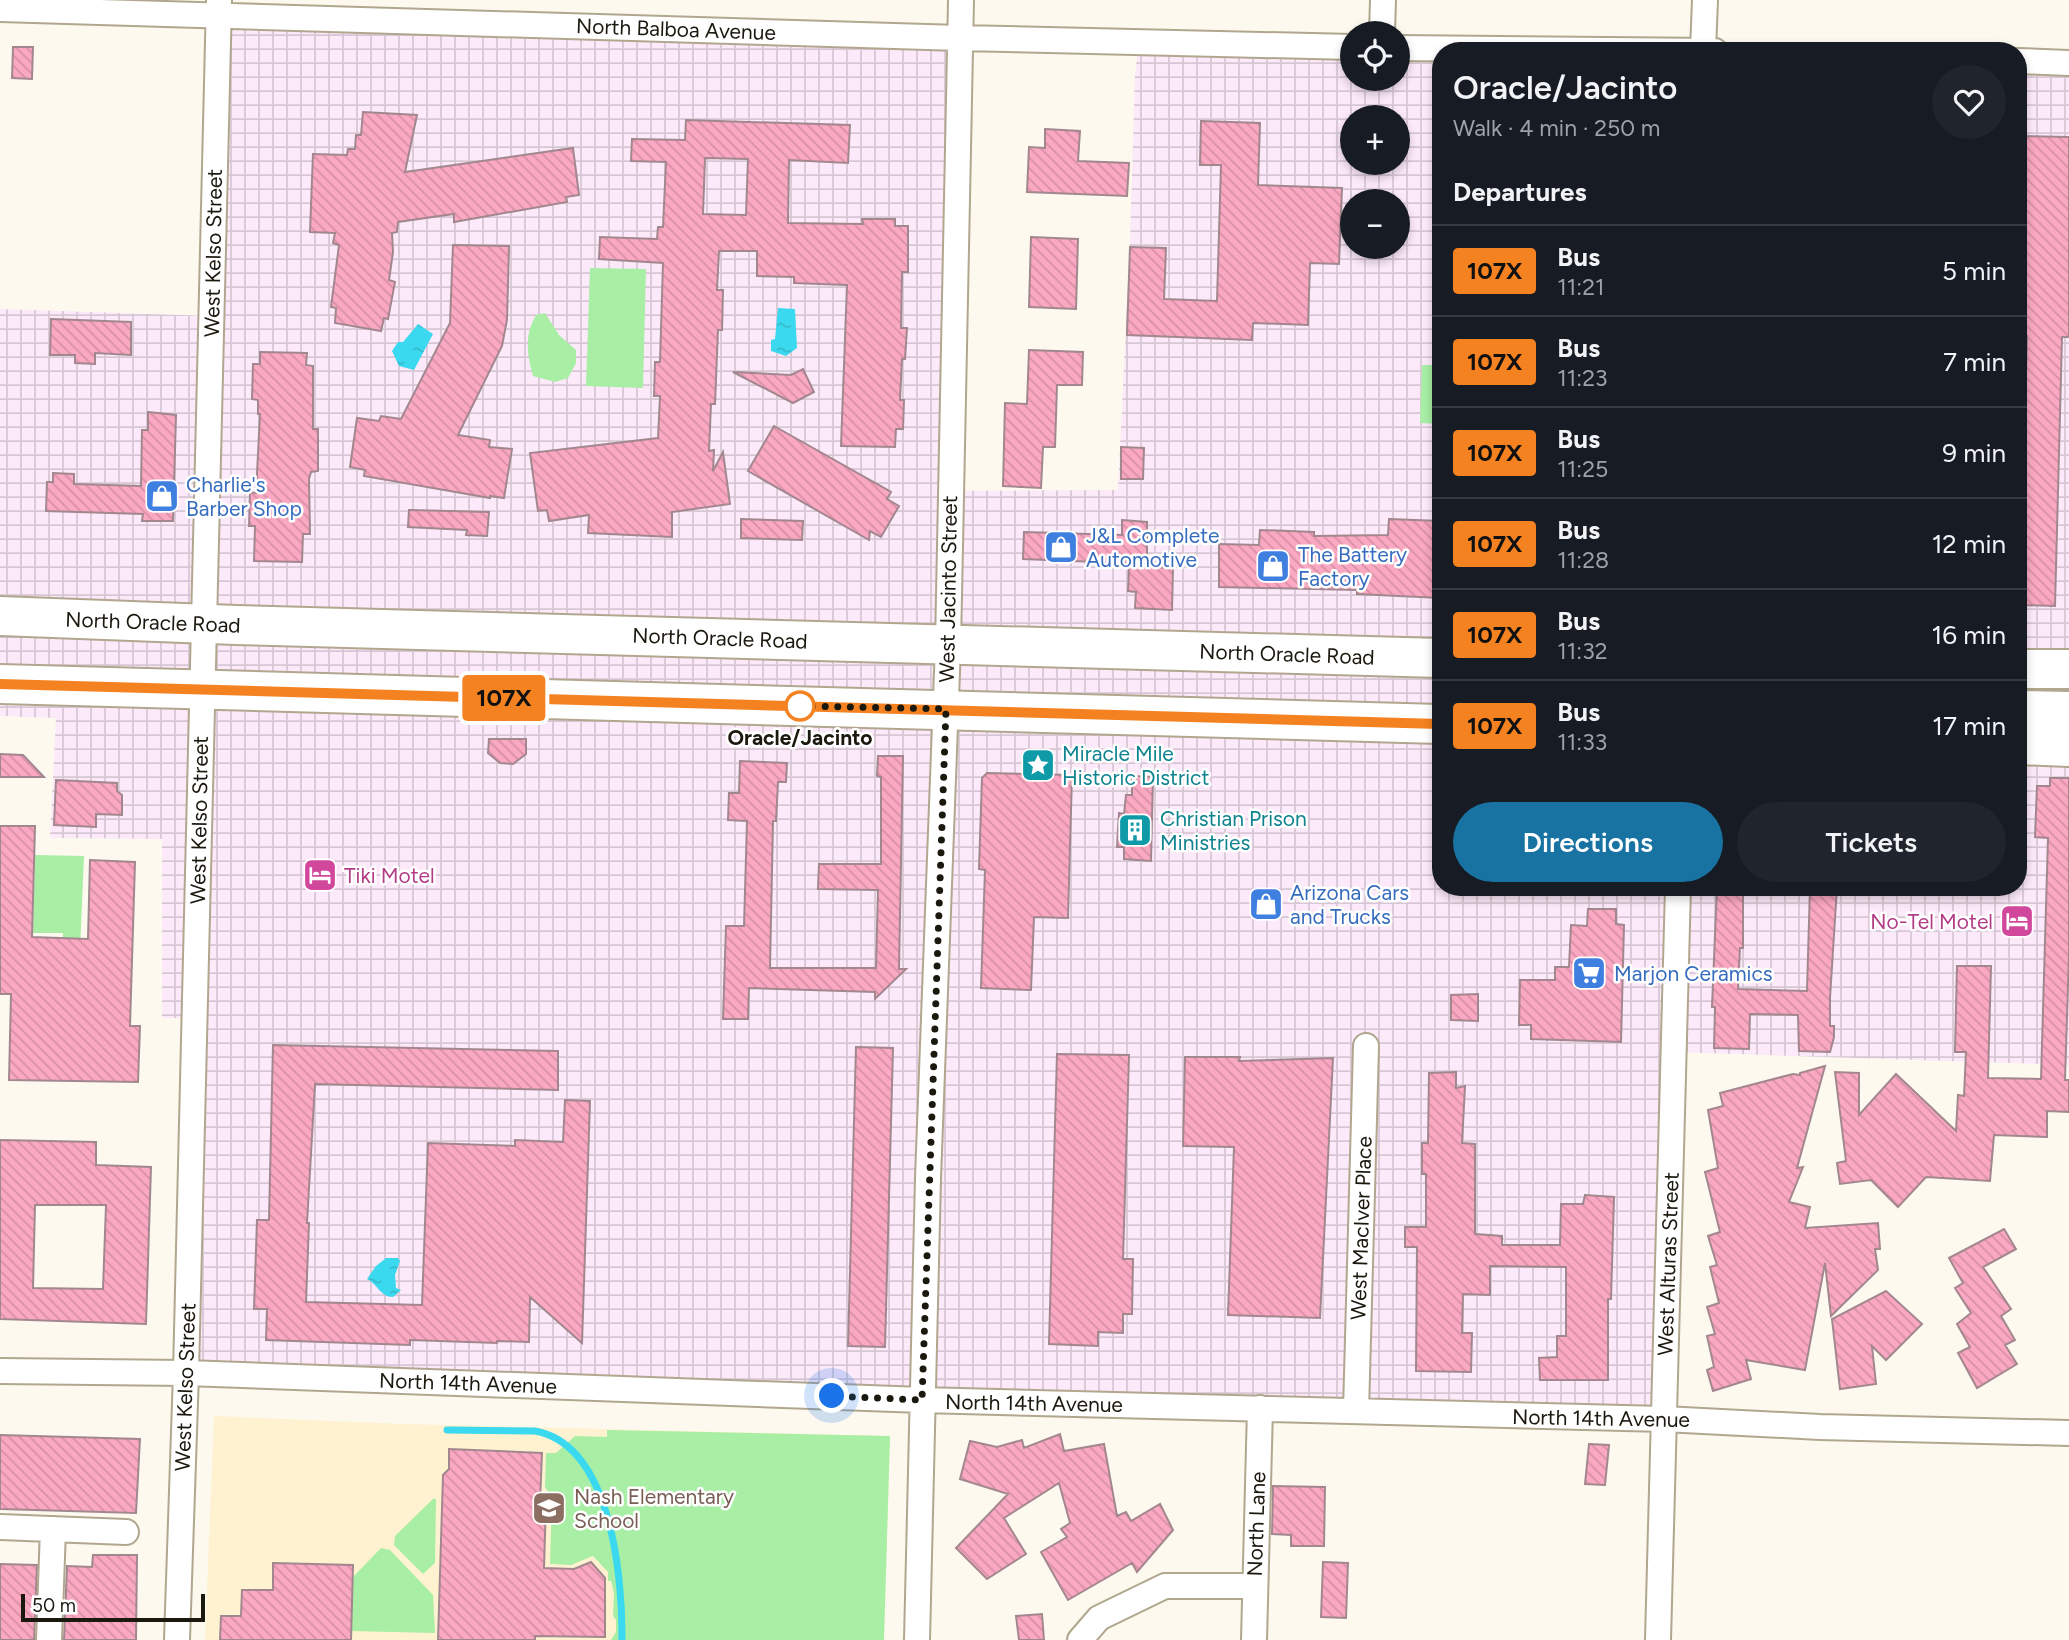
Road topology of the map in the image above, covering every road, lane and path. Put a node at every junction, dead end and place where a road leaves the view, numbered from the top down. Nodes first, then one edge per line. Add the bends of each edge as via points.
1 (961, 0) edge
2 (1383, 0) edge
3 (1705, 0) edge
4 (218, 7) edge
5 (0, 9) edge
6 (1382, 21) edge
7 (960, 38) junction
8 (1703, 42) edge
9 (1340, 47) edge
10 (1410, 48) edge
11 (1432, 48) edge
12 (2027, 61) edge
13 (2069, 63) edge
14 (0, 616) edge
15 (204, 624) junction
16 (948, 645) junction
17 (1432, 658) edge
18 (2027, 669) edge
19 (2069, 669) edge
20 (0, 684) edge
21 (202, 691) junction
22 (946, 709) junction
23 (2027, 710) edge
24 (2069, 711) edge
25 (1432, 724) edge
26 (2027, 745) edge
27 (2069, 747) edge
28 (1678, 896) edge
29 (1366, 1046) dead end
30 (0, 1371) edge
31 (186, 1373) junction
32 (922, 1400) junction
33 (1260, 1408) junction
34 (1356, 1411) junction
35 (1664, 1419) junction
36 (2069, 1433) edge
37 (0, 1527) edge
38 (53, 1530) junction
39 (126, 1532) dead end
40 (1255, 1586) junction
41 (49, 1640) edge
42 (177, 1640) edge
43 (917, 1640) edge
44 (1080, 1640) edge
45 (1254, 1640) edge
46 (1658, 1640) edge

1 - 7 street, West Jacinto Street
2 - 6 street
3 - 8 street
4 - 5 street, North Balboa Avenue
4 - 7 street, North Balboa Avenue
4 - 15 street, West Kelso Street
7 - 9 street, North Balboa Avenue
7 - 16 street, West Jacinto Street
10 - 11 street
12 - 13 street
14 - 15 main road, North Oracle Road
15 - 16 main road, North Oracle Road
15 - 21 street, West Kelso Street
16 - 17 main road, North Oracle Road
16 - 22 street, West Jacinto Street
18 - 19 main road
20 - 21 main road
21 - 22 main road
21 - 31 street, West Kelso Street
22 - 25 main road
22 - 32 street, West Jacinto Street
23 - 24 main road
26 - 27 main road
28 - 35 street, West Alturas Street
29 - 34 street, West MacIver Place
30 - 31 street, North 14th Avenue
31 - 32 street, North 14th Avenue
31 - 42 street, West Kelso Street
32 - 33 street, North 14th Avenue
32 - 43 street, West Jacinto Street
33 - 34 street, North 14th Avenue
33 - 40 street, North Lane
34 - 35 street, North 14th Avenue
35 - 36 street, North 14th Avenue
35 - 46 street, West Alturas Street
37 - 38 street
38 - 39 street
38 - 41 street
40 - 44 street via 1165,1586 1099,1618
40 - 45 street, North Lane

